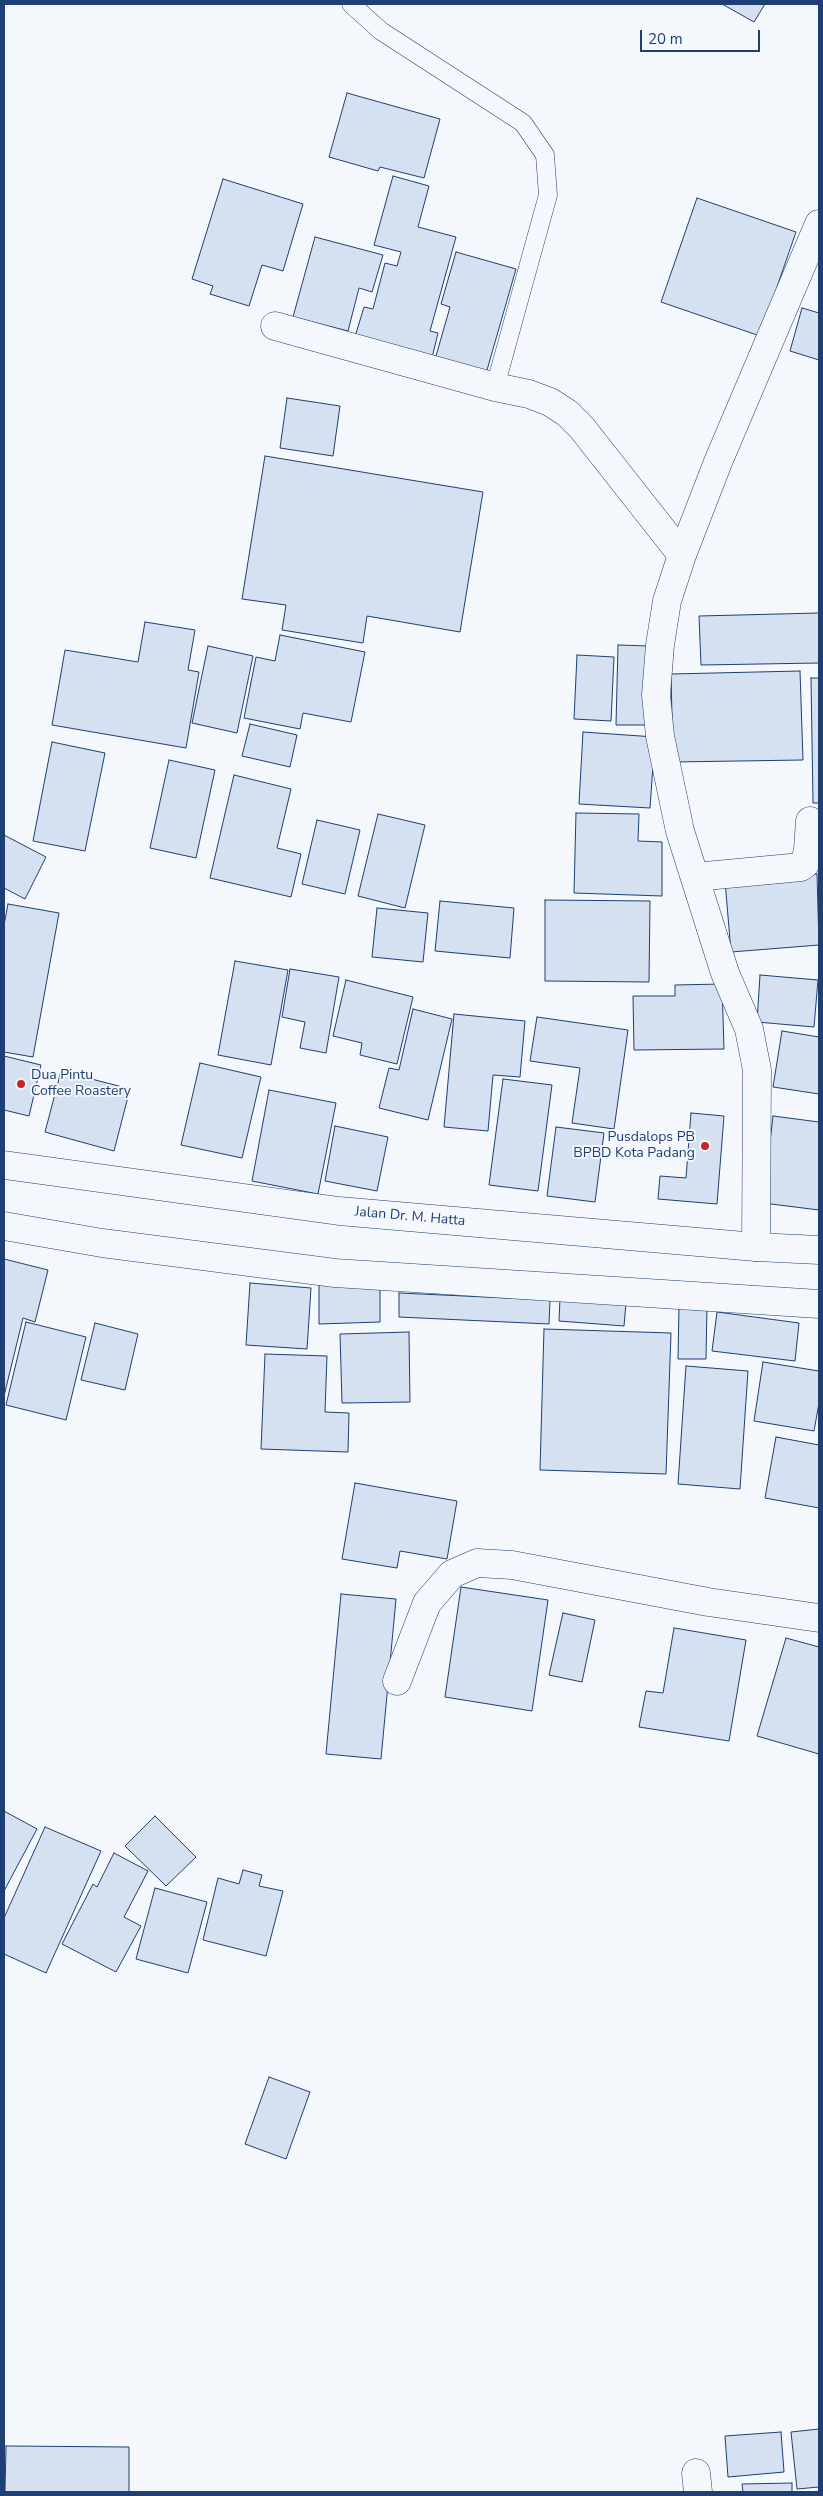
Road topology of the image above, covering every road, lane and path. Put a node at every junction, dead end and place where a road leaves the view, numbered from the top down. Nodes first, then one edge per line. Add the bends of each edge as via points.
1 (352, 4) edge
2 (819, 224) edge
3 (275, 326) dead end
4 (495, 387) junction
5 (682, 556) junction
6 (810, 821) dead end
7 (695, 877) junction
8 (4, 1165) edge
9 (4, 1226) edge
10 (756, 1247) junction
11 (819, 1250) edge
12 (819, 1304) edge
13 (819, 1618) edge
14 (396, 1681) dead end

1 - 4 lane via 381,32 523,123 545,155 548,195
2 - 5 street via 718,462
3 - 4 street
4 - 5 street via 529,394 567,412
5 - 7 street via 667,601 656,695 660,736 680,831
6 - 7 street via 808,849 805,864 801,867
7 - 10 street via 725,973 749,1029 758,1070
8 - 10 street, Jalan Dr. M. Hatta via 339,1211
9 - 12 street via 102,1243 334,1273
10 - 11 street, Jalan Dr. M. Hatta
13 - 14 street via 708,1602 512,1565 477,1563 452,1574 427,1603

